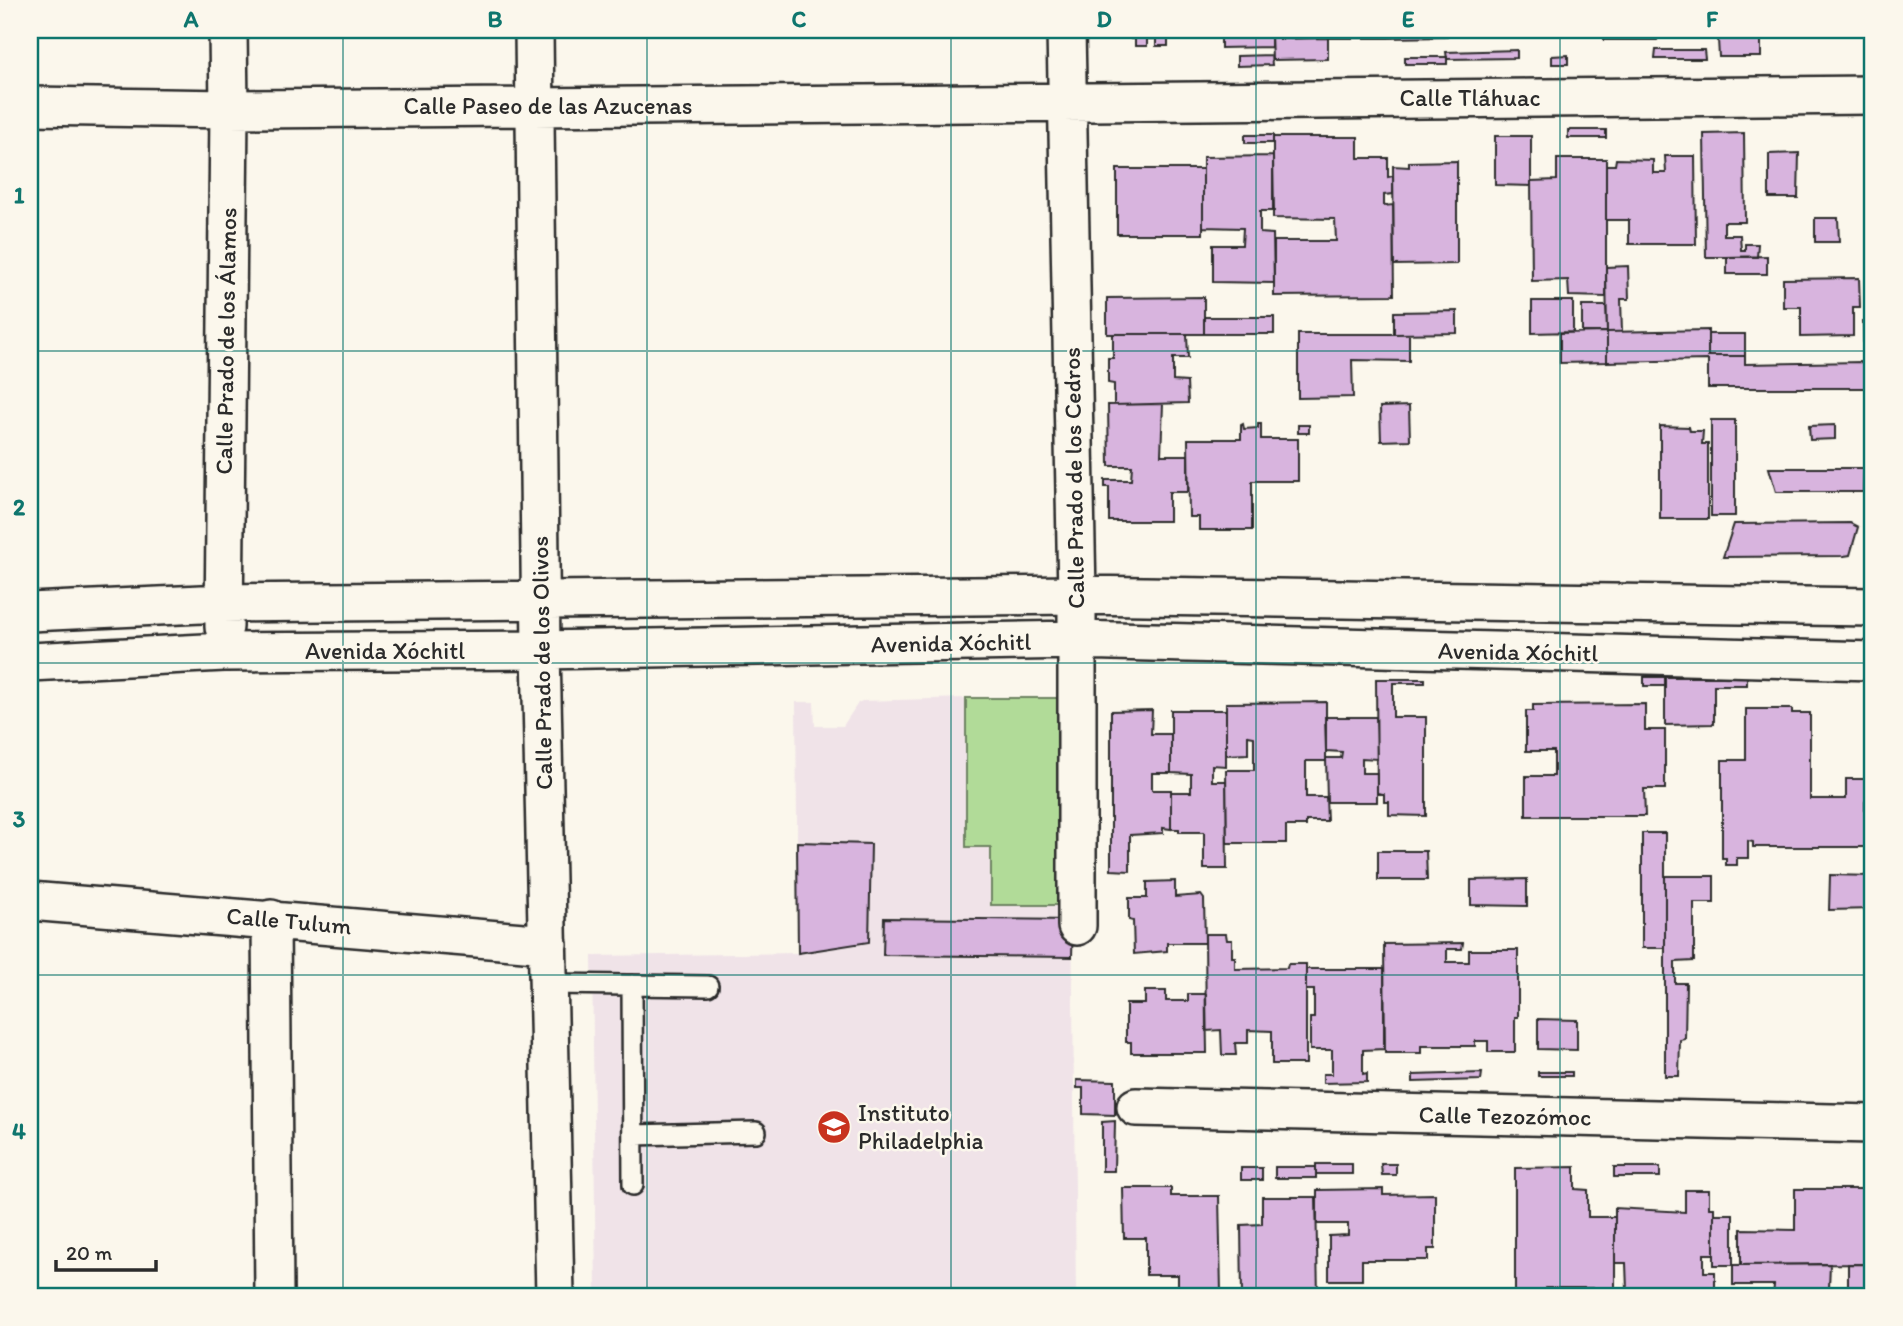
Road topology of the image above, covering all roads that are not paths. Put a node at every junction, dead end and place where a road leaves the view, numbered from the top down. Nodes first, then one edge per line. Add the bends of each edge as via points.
1 (228, 30) edge
2 (534, 30) edge
3 (1066, 30) edge
4 (1873, 95) edge
5 (1066, 101) junction
6 (30, 106) edge
7 (533, 107) junction
8 (229, 109) junction
9 (1077, 595) junction
10 (541, 602) junction
11 (223, 603) junction
12 (1873, 609) edge
13 (30, 612) edge
14 (1076, 640) junction
15 (1873, 647) edge
16 (541, 650) junction
17 (224, 652) junction
18 (1873, 661) edge
19 (30, 662) edge
20 (30, 901) edge
21 (271, 919) junction
22 (1077, 926) dead end
23 (548, 944) junction
24 (549, 984) junction
25 (632, 985) junction
26 (708, 986) dead end
27 (1136, 1107) dead end
28 (1873, 1124) edge
29 (756, 1132) dead end
30 (633, 1135) junction
31 (633, 1185) dead end
32 (274, 1296) edge
33 (555, 1296) edge

1 - 8 street, Calle Prado de los Álamos
2 - 7 street, Calle Prado de los Olivos
3 - 5 street, Calle Prado de los Cedros
4 - 5 street, Calle Tláhuac
5 - 7 street, Calle Paseo de las Azucenas
5 - 9 street, Calle Prado de los Cedros
6 - 8 street, Calle Paseo de las Azucenas
7 - 8 street, Calle Paseo de las Azucenas
7 - 10 street, Calle Prado de los Olivos
8 - 11 street, Calle Prado de los Álamos
9 - 10 street, Avenida Xóchitl
9 - 12 street, Avenida Xóchitl
9 - 14 street, Calle Prado de los Cedros
10 - 11 street, Avenida Xóchitl
10 - 16 street, Calle Prado de los Olivos
11 - 13 street, Avenida Xóchitl
11 - 17 street, Calle Prado de los Álamos
12 - 15 street
14 - 16 street, Avenida Xóchitl
14 - 18 street, Avenida Xóchitl
14 - 22 street, Calle Prado de los Cedros
16 - 17 street, Avenida Xóchitl
16 - 23 street, Calle Prado de los Olivos
17 - 19 street, Avenida Xóchitl
20 - 21 street, Calle Tulum
21 - 23 street, Calle Tulum
21 - 32 street
23 - 24 street, Calle Prado de los Olivos
24 - 25 lane
24 - 33 street, Calle Prado de los Olivos
25 - 26 lane
25 - 30 lane
27 - 28 street, Calle Tezozómoc
29 - 30 lane
30 - 31 lane

